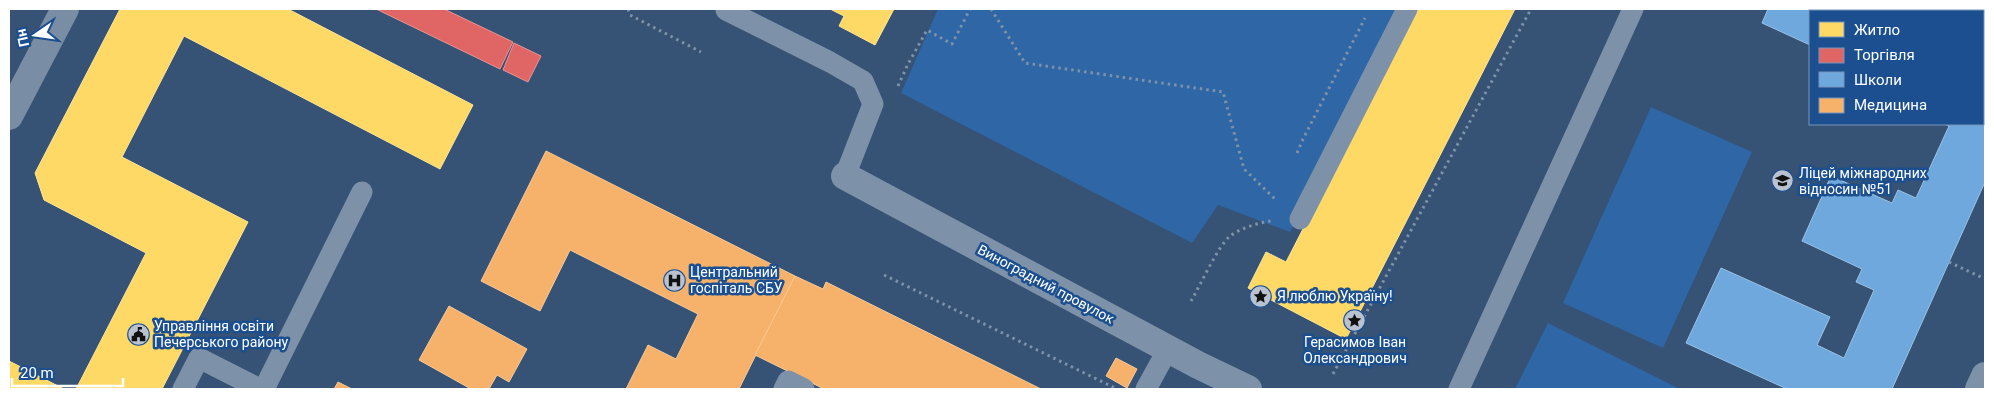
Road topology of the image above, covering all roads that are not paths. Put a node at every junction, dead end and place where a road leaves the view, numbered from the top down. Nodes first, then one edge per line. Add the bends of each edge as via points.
1 (65, 9) edge
2 (1408, 9) edge
3 (1633, 9) edge
4 (726, 10) edge
5 (9, 116) edge
6 (845, 176) joint
7 (362, 192) dead end
8 (1300, 219) dead end
9 (1168, 349) junction
10 (1985, 376) edge
11 (183, 389) edge
12 (262, 389) edge
13 (784, 389) edge
14 (804, 389) edge
15 (1146, 389) edge
16 (1248, 389) edge
17 (1459, 389) edge
18 (1979, 389) edge

1 - 5 street
2 - 8 lane
3 - 17 lane
4 - 6 lane via 863,81 873,104
6 - 9 street, Виноградний провулок
7 - 12 lane
9 - 15 lane
9 - 16 street, Виноградний провулок
10 - 18 street
11 - 12 lane via 199,358
13 - 14 lane via 788,381

